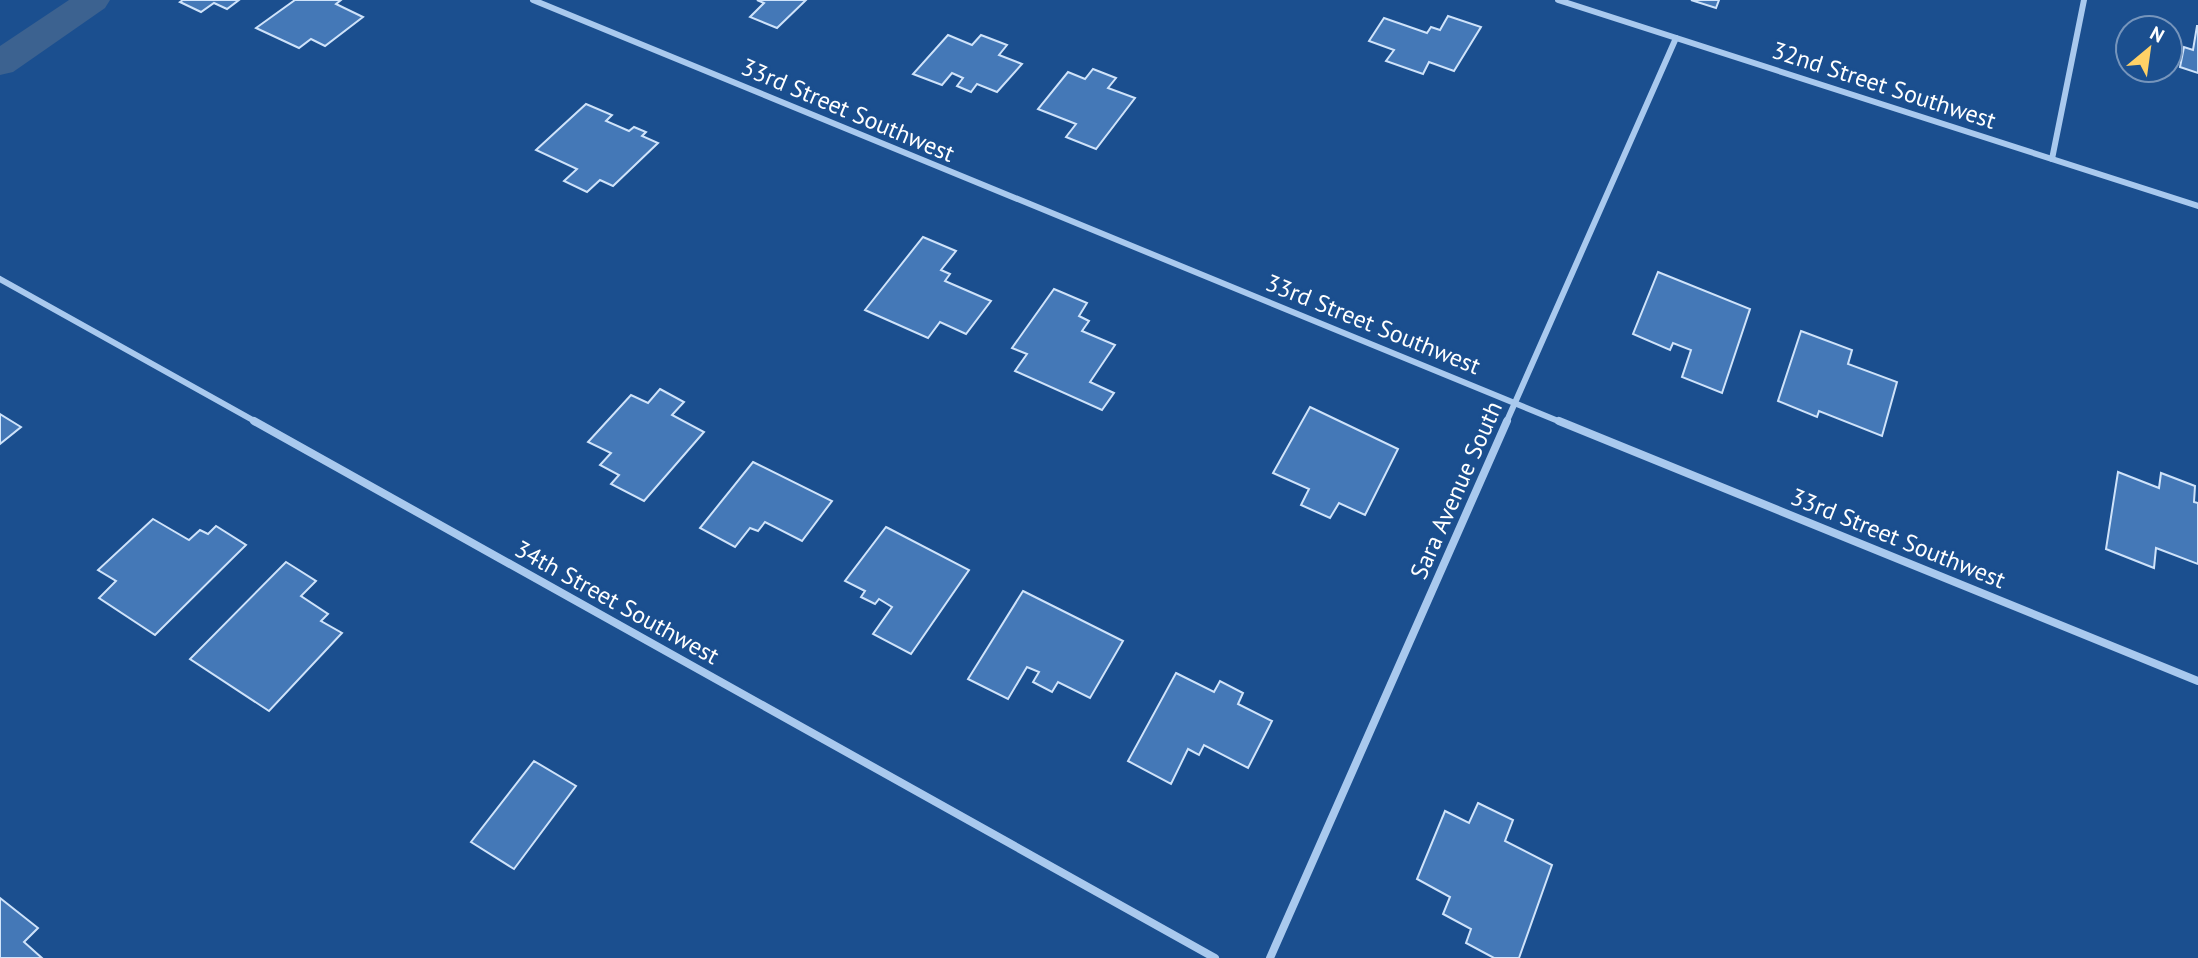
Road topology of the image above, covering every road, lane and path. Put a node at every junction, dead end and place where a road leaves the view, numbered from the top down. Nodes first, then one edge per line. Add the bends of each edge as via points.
1 (533, 0) edge
2 (1558, 0) edge
3 (2084, 0) edge
4 (1676, 38) junction
5 (2052, 159) junction
6 (2198, 206) edge
7 (0, 279) edge
8 (1516, 402) junction
9 (2198, 681) edge
10 (1215, 958) edge
11 (1270, 958) edge

1 - 8 street, 33rd Street Southwest
2 - 4 street, 32nd Street Southwest
3 - 5 street
4 - 5 street, 32nd Street Southwest
4 - 8 street, Sara Avenue South
5 - 6 street, 32nd Street Southwest
7 - 10 street, 34th Street Southwest
8 - 9 street, 33rd Street Southwest
8 - 11 street, Sara Avenue South

